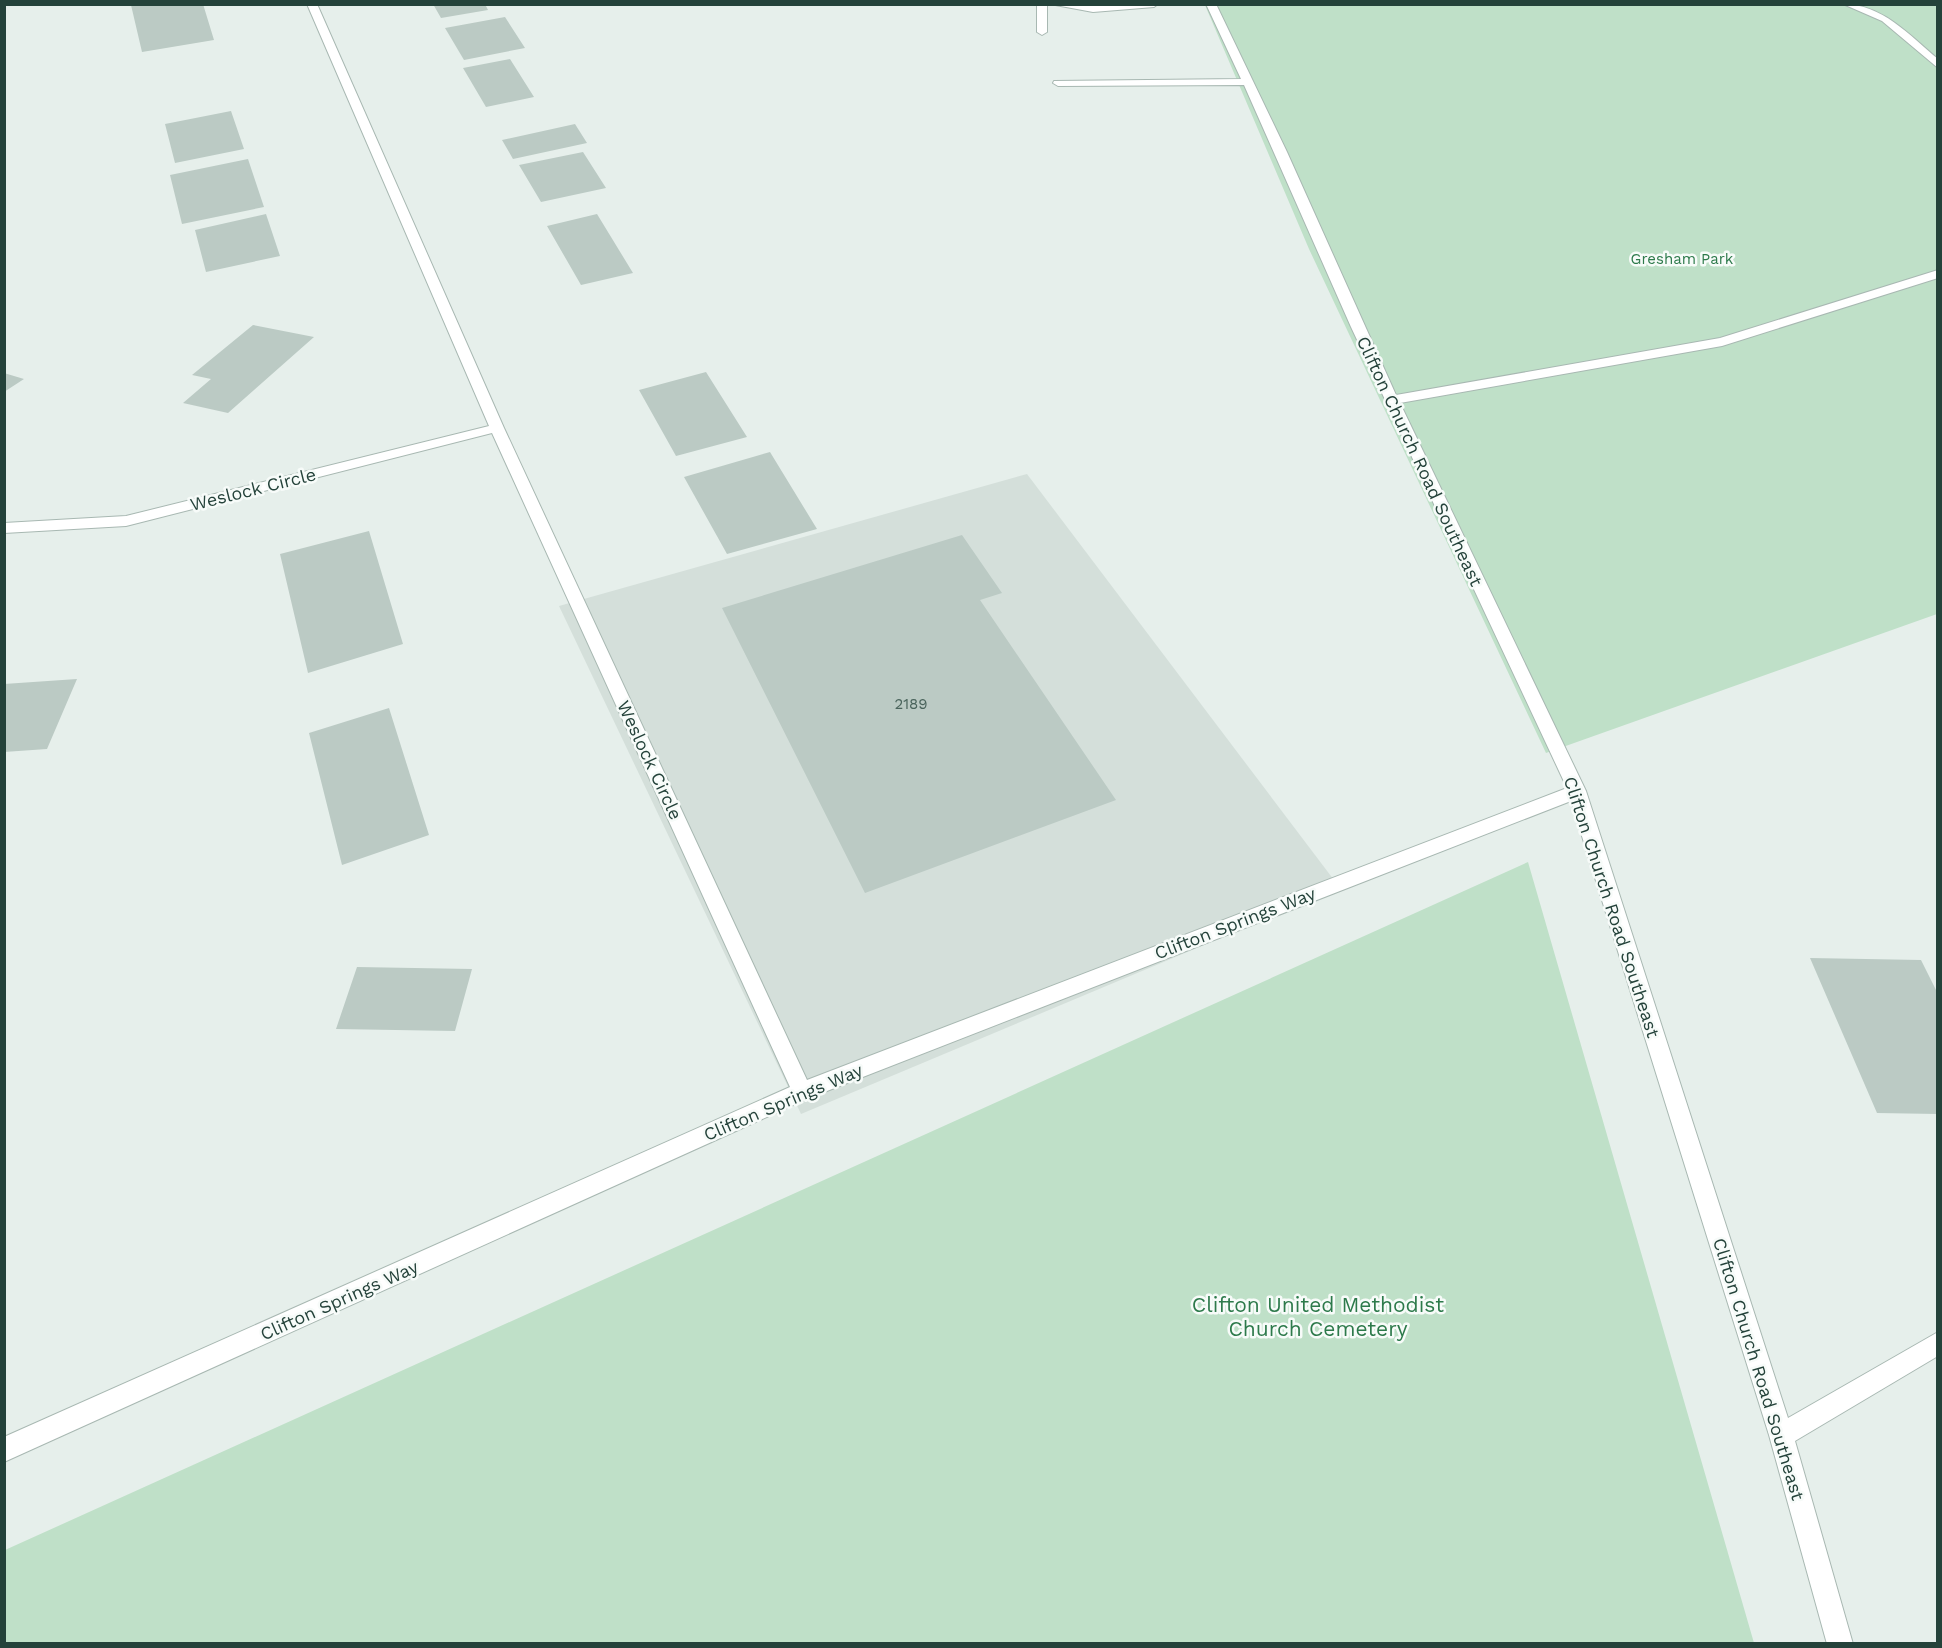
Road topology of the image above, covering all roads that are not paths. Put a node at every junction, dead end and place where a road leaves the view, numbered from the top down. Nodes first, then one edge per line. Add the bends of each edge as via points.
1 (312, 4) edge
2 (1042, 4) edge
3 (1054, 4) edge
4 (1154, 4) edge
5 (1211, 4) edge
6 (1847, 4) edge
7 (1042, 33) dead end
8 (1938, 65) edge
9 (1248, 82) junction
10 (1058, 83) dead end
11 (1938, 274) edge
12 (1392, 400) junction
13 (497, 428) junction
14 (4, 528) edge
15 (1577, 791) junction
16 (802, 1091) junction
17 (1938, 1343) edge
18 (1781, 1435) junction
19 (4, 1450) edge
20 (1840, 1644) edge

1 - 13 street, Weslock Circle
2 - 7 street
3 - 4 street via 1075,9
5 - 9 street, Clifton Church Road Southeast
6 - 8 street via 1888,16
9 - 10 street
9 - 12 street, Clifton Church Road Southeast
11 - 12 street via 1722,342
12 - 15 street, Clifton Church Road Southeast
13 - 14 street, Weslock Circle via 126,521
13 - 16 street, Weslock Circle
15 - 16 street, Clifton Springs Way
15 - 18 street, Clifton Church Road Southeast
16 - 19 street, Clifton Springs Way
17 - 18 street
18 - 20 street, Clifton Church Road Southeast

